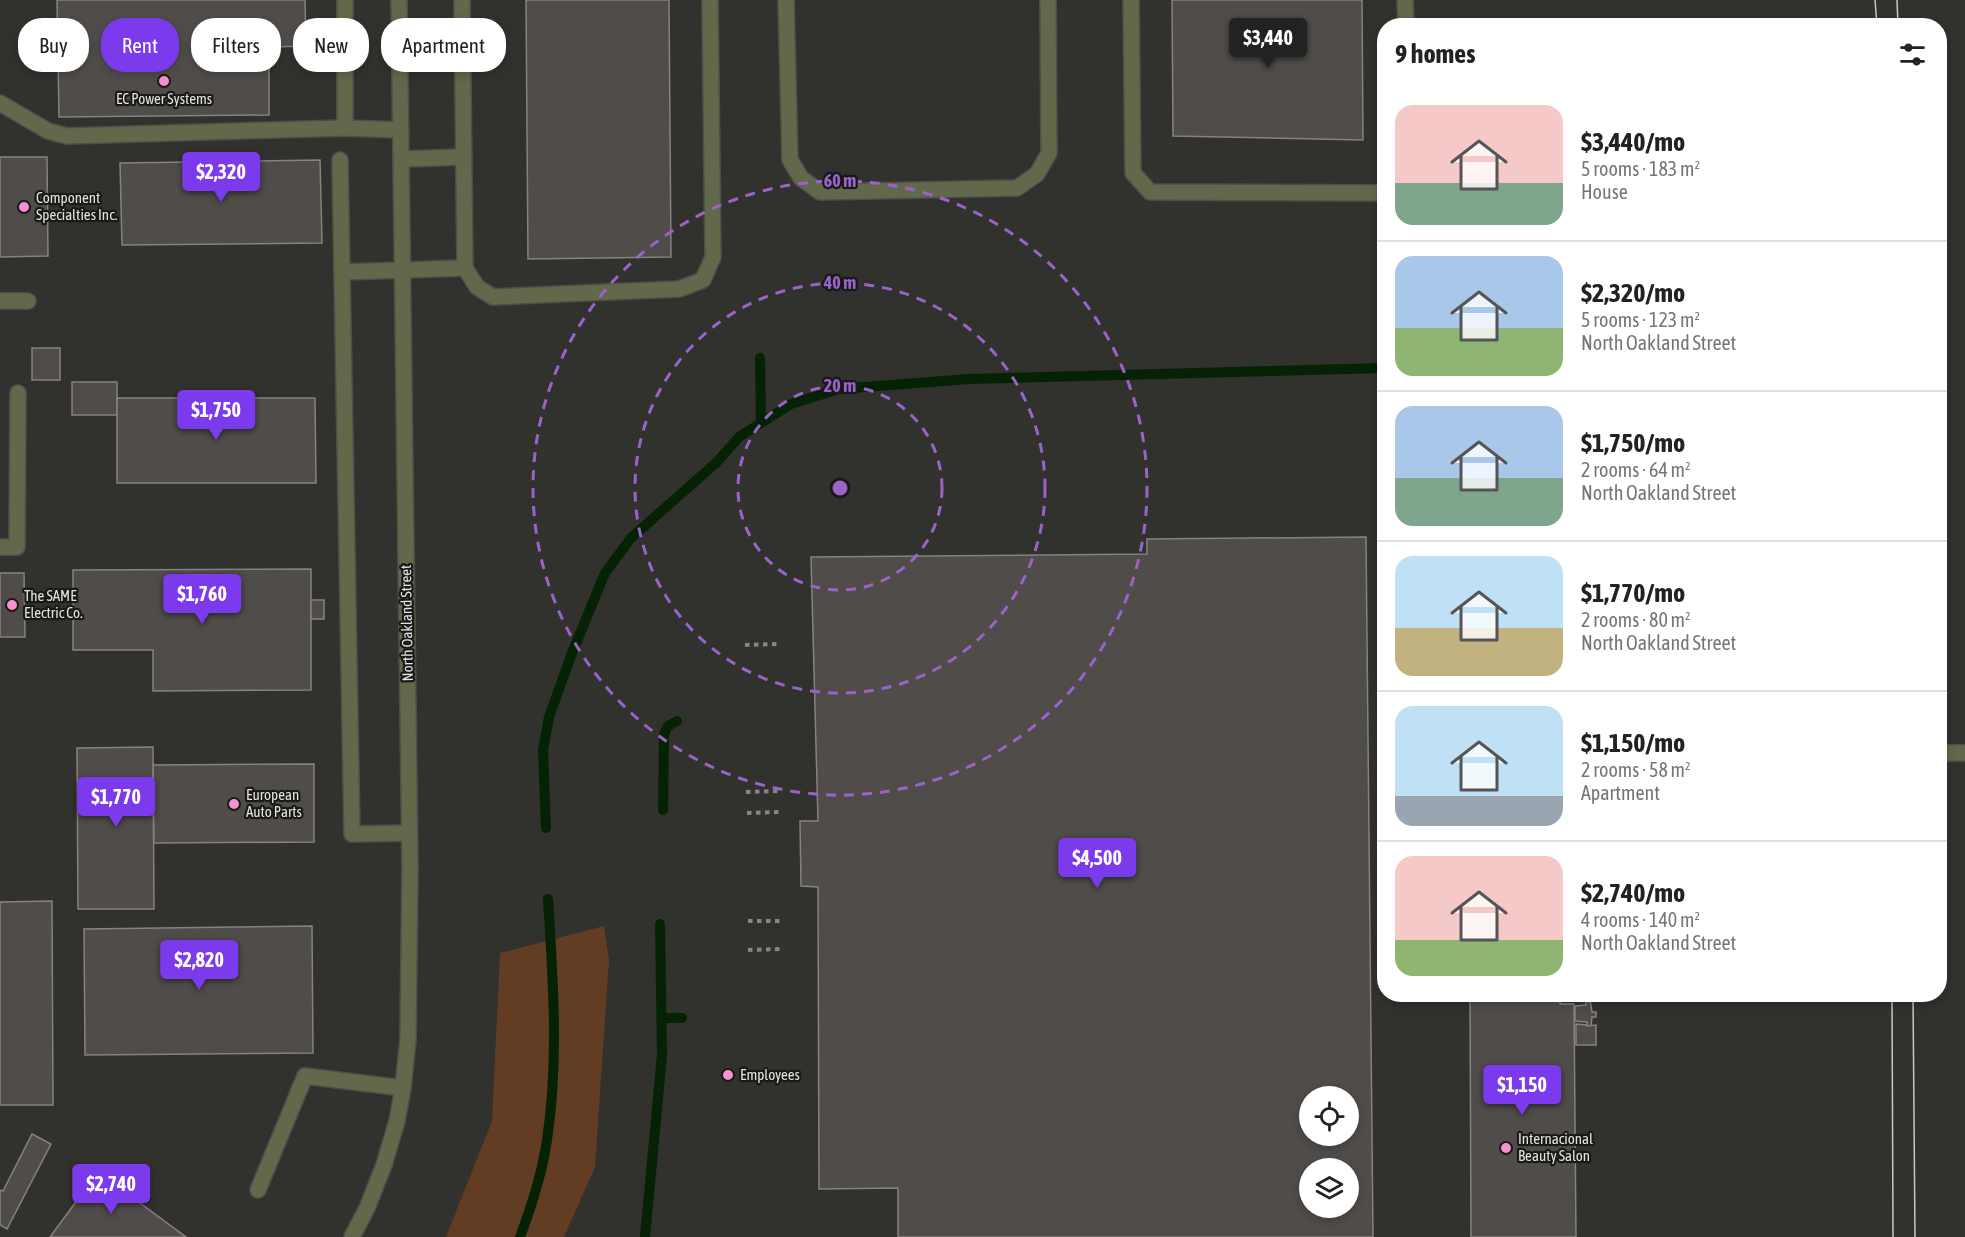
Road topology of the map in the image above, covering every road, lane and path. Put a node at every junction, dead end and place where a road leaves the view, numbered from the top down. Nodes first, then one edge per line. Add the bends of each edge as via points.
1 (345, 0) edge
2 (399, 0) edge
3 (462, 0) edge
4 (710, 0) edge
5 (786, 0) edge
6 (1048, 0) edge
7 (1131, 0) edge
8 (1405, 0) edge
9 (1406, 18) edge
10 (0, 103) edge
11 (345, 128) junction
12 (401, 130) junction
13 (464, 157) junction
14 (401, 159) junction
15 (340, 160) dead end
16 (1377, 193) edge
17 (465, 268) junction
18 (403, 269) junction
19 (343, 272) junction
20 (0, 301) edge
21 (28, 301) dead end
22 (18, 393) dead end
23 (0, 547) edge
24 (779, 644) dead end
25 (745, 645) dead end
26 (1947, 753) edge
27 (1965, 753) edge
28 (781, 791) dead end
29 (746, 792) dead end
30 (782, 812) dead end
31 (747, 813) dead end
32 (409, 833) junction
33 (748, 921) dead end
34 (783, 921) dead end
35 (783, 949) dead end
36 (748, 950) dead end
37 (403, 1088) junction
38 (258, 1190) dead end
39 (352, 1237) edge

1 - 11 street
2 - 12 street, North Oakland Street
3 - 13 street
4 - 17 street via 713,257 703,280 679,289 493,297 477,288
5 - 6 street via 790,160 801,178 820,192 1017,188 1037,174 1049,153
7 - 16 street via 1133,173 1150,192
8 - 9 street
10 - 11 street via 48,131 67,136
11 - 12 street
12 - 14 street, North Oakland Street
13 - 14 street
13 - 17 street
14 - 18 street, North Oakland Street
15 - 19 street
17 - 18 street
18 - 19 street
18 - 32 street, North Oakland Street
19 - 32 street via 352,834
20 - 21 street
22 - 23 street via 17,547
24 - 25 path
26 - 27 street
28 - 29 path
30 - 31 path
32 - 37 street, North Oakland Street via 408,1039
33 - 34 path
35 - 36 path
37 - 38 street via 305,1076
37 - 39 street, North Oakland Street via 384,1166

